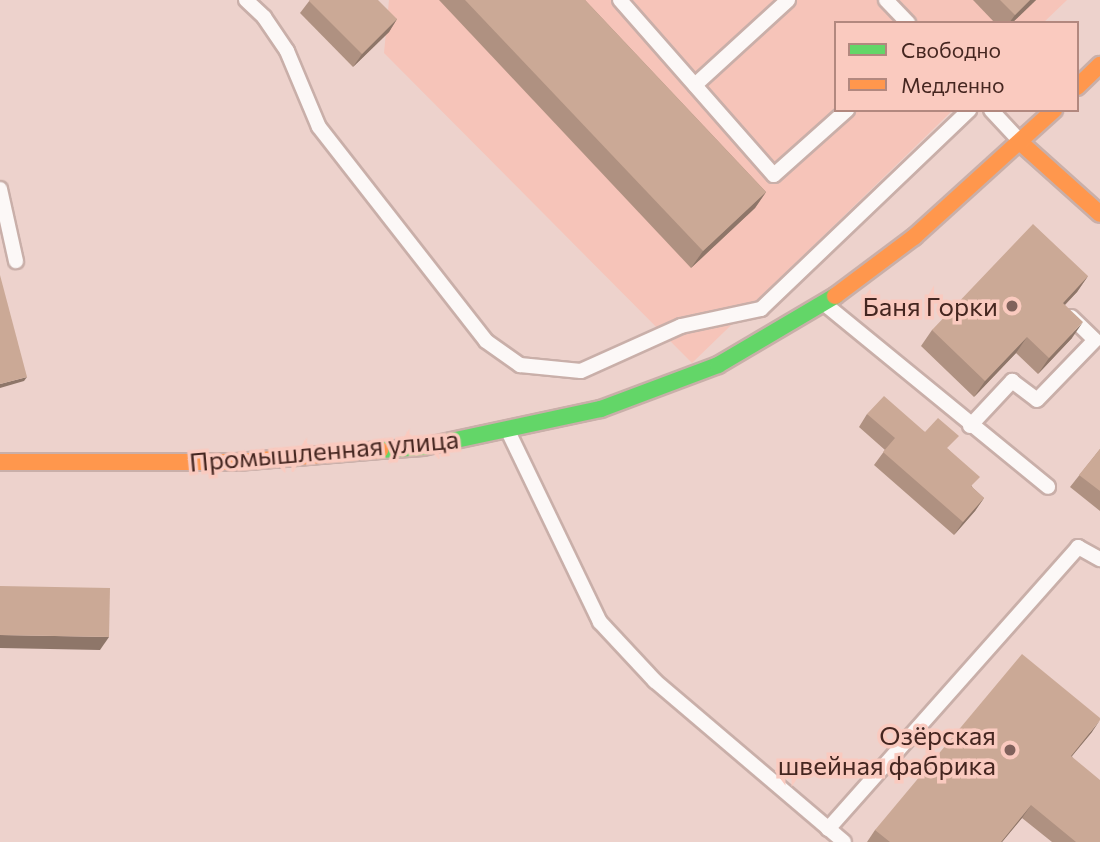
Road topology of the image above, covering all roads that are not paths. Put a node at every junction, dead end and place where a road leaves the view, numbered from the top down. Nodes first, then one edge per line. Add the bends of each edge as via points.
1 (246, 0) edge
2 (620, 0) edge
3 (788, 0) edge
4 (887, 0) edge
5 (906, 21) edge
6 (1100, 65) edge
7 (695, 85) junction
8 (1079, 85) edge
9 (845, 112) edge
10 (967, 112) edge
11 (993, 112) edge
12 (1052, 112) edge
13 (1021, 142) junction
14 (0, 189) edge
15 (1100, 214) edge
16 (16, 261) dead end
17 (825, 304) junction
18 (1071, 317) edge
19 (970, 426) junction
20 (507, 431) junction
21 (0, 462) edge
22 (1048, 487) dead end
23 (1100, 559) edge
24 (828, 829) junction
25 (844, 842) edge

1 - 10 lane via 287,51 319,127 486,341 520,365 581,371 681,326 761,309
2 - 7 lane
3 - 7 lane
4 - 5 lane
6 - 8 main road
7 - 9 lane via 775,175
11 - 13 lane
12 - 13 main road, Промышленная улица
13 - 15 main road
13 - 17 main road, Промышленная улица via 914,237
14 - 16 lane
17 - 19 lane
17 - 20 main road, Промышленная улица via 718,365 601,409
18 - 19 lane via 1094,340 1085,350 1037,400 1013,381
19 - 22 lane
20 - 21 main road, Промышленная улица via 422,447 237,462
20 - 24 lane via 600,622 655,681
23 - 24 lane via 1078,547
24 - 25 lane

